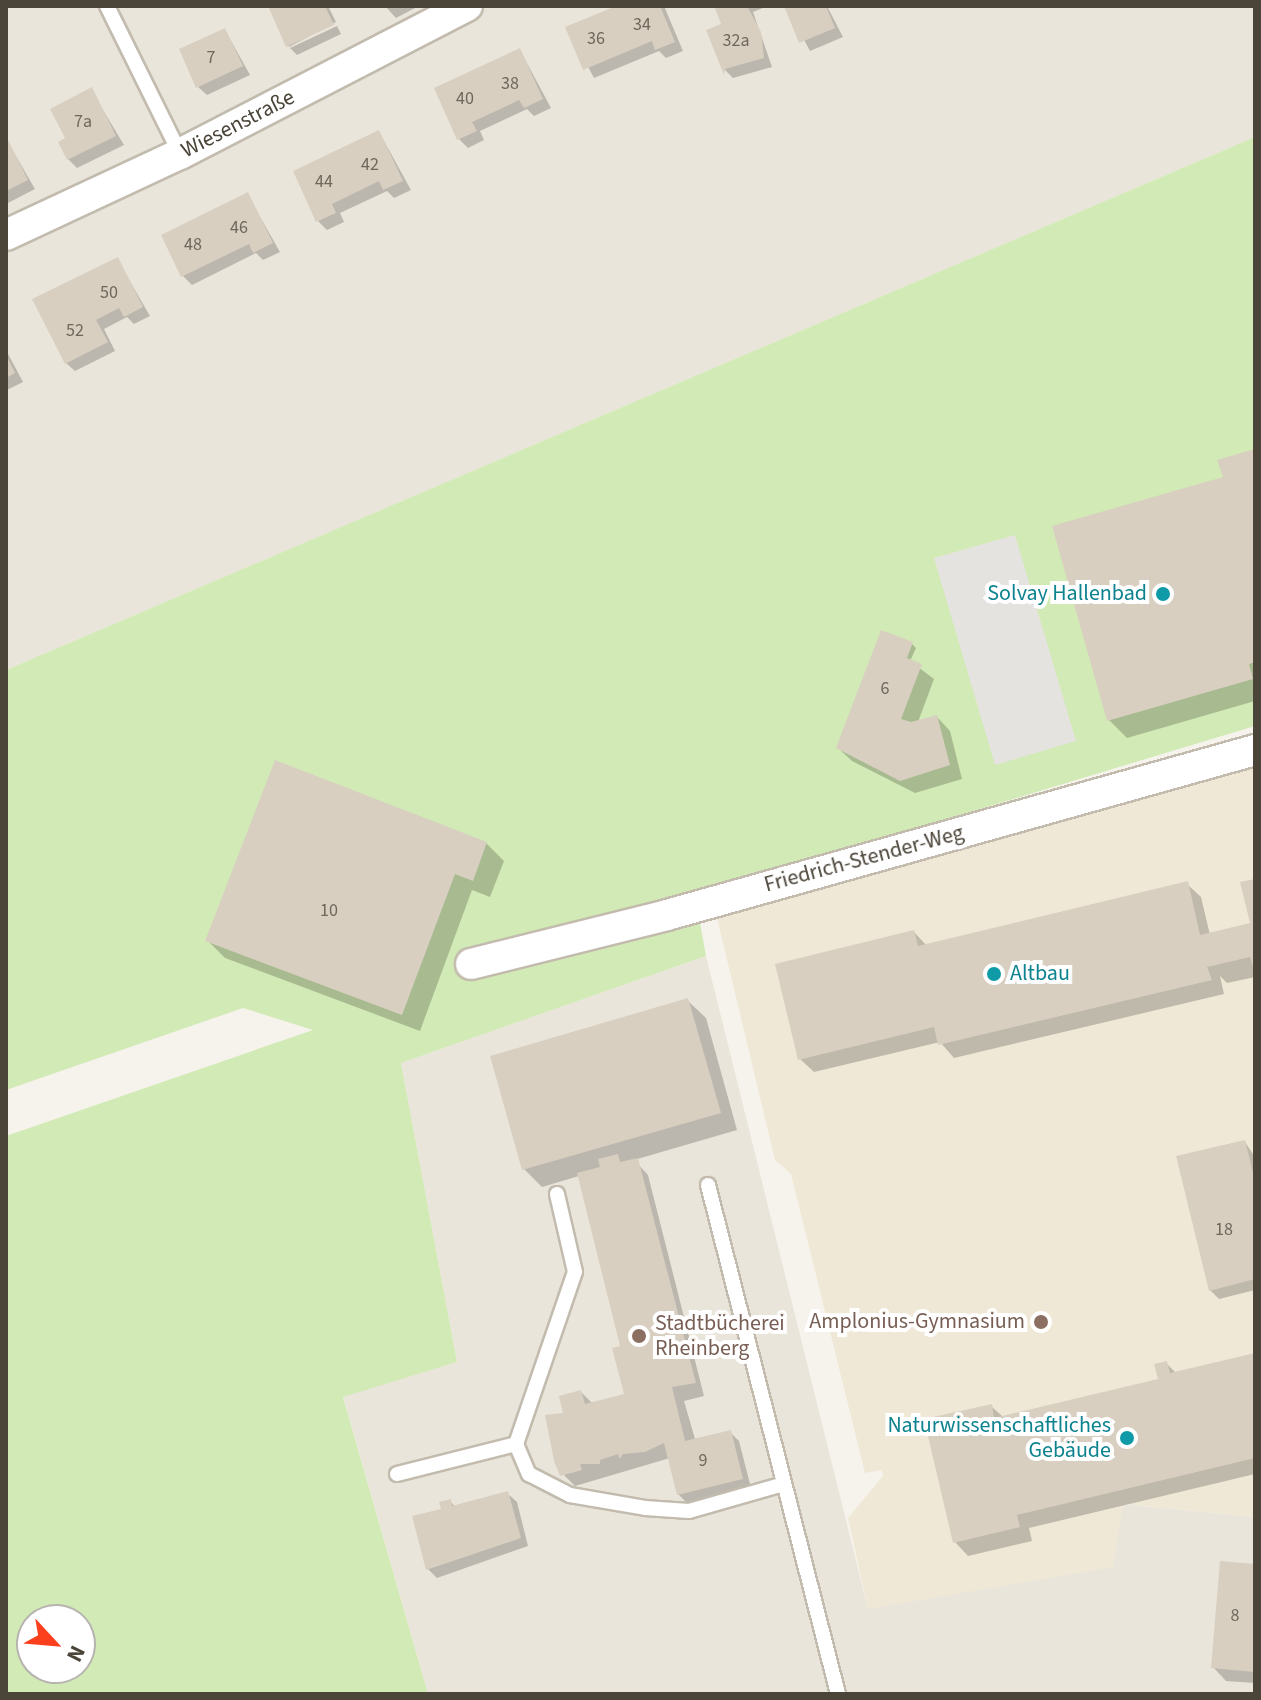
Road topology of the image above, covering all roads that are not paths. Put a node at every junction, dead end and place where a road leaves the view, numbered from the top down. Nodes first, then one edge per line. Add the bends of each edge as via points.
1 (107, 6) edge
2 (467, 6) edge
3 (180, 154) junction
4 (6, 235) edge
5 (1255, 750) edge
6 (471, 964) dead end
7 (708, 1185) dead end
8 (557, 1194) dead end
9 (516, 1444) junction
10 (397, 1474) dead end
11 (784, 1484) junction
12 (838, 1694) edge

1 - 3 lane
2 - 3 street, Wiesenstraße
3 - 4 street, Wiesenstraße
5 - 6 street, Friedrich-Stender-Weg via 667,915
7 - 11 lane
8 - 9 lane via 575,1272
9 - 10 lane
9 - 11 lane via 529,1474 570,1495 645,1508 689,1511
11 - 12 lane

